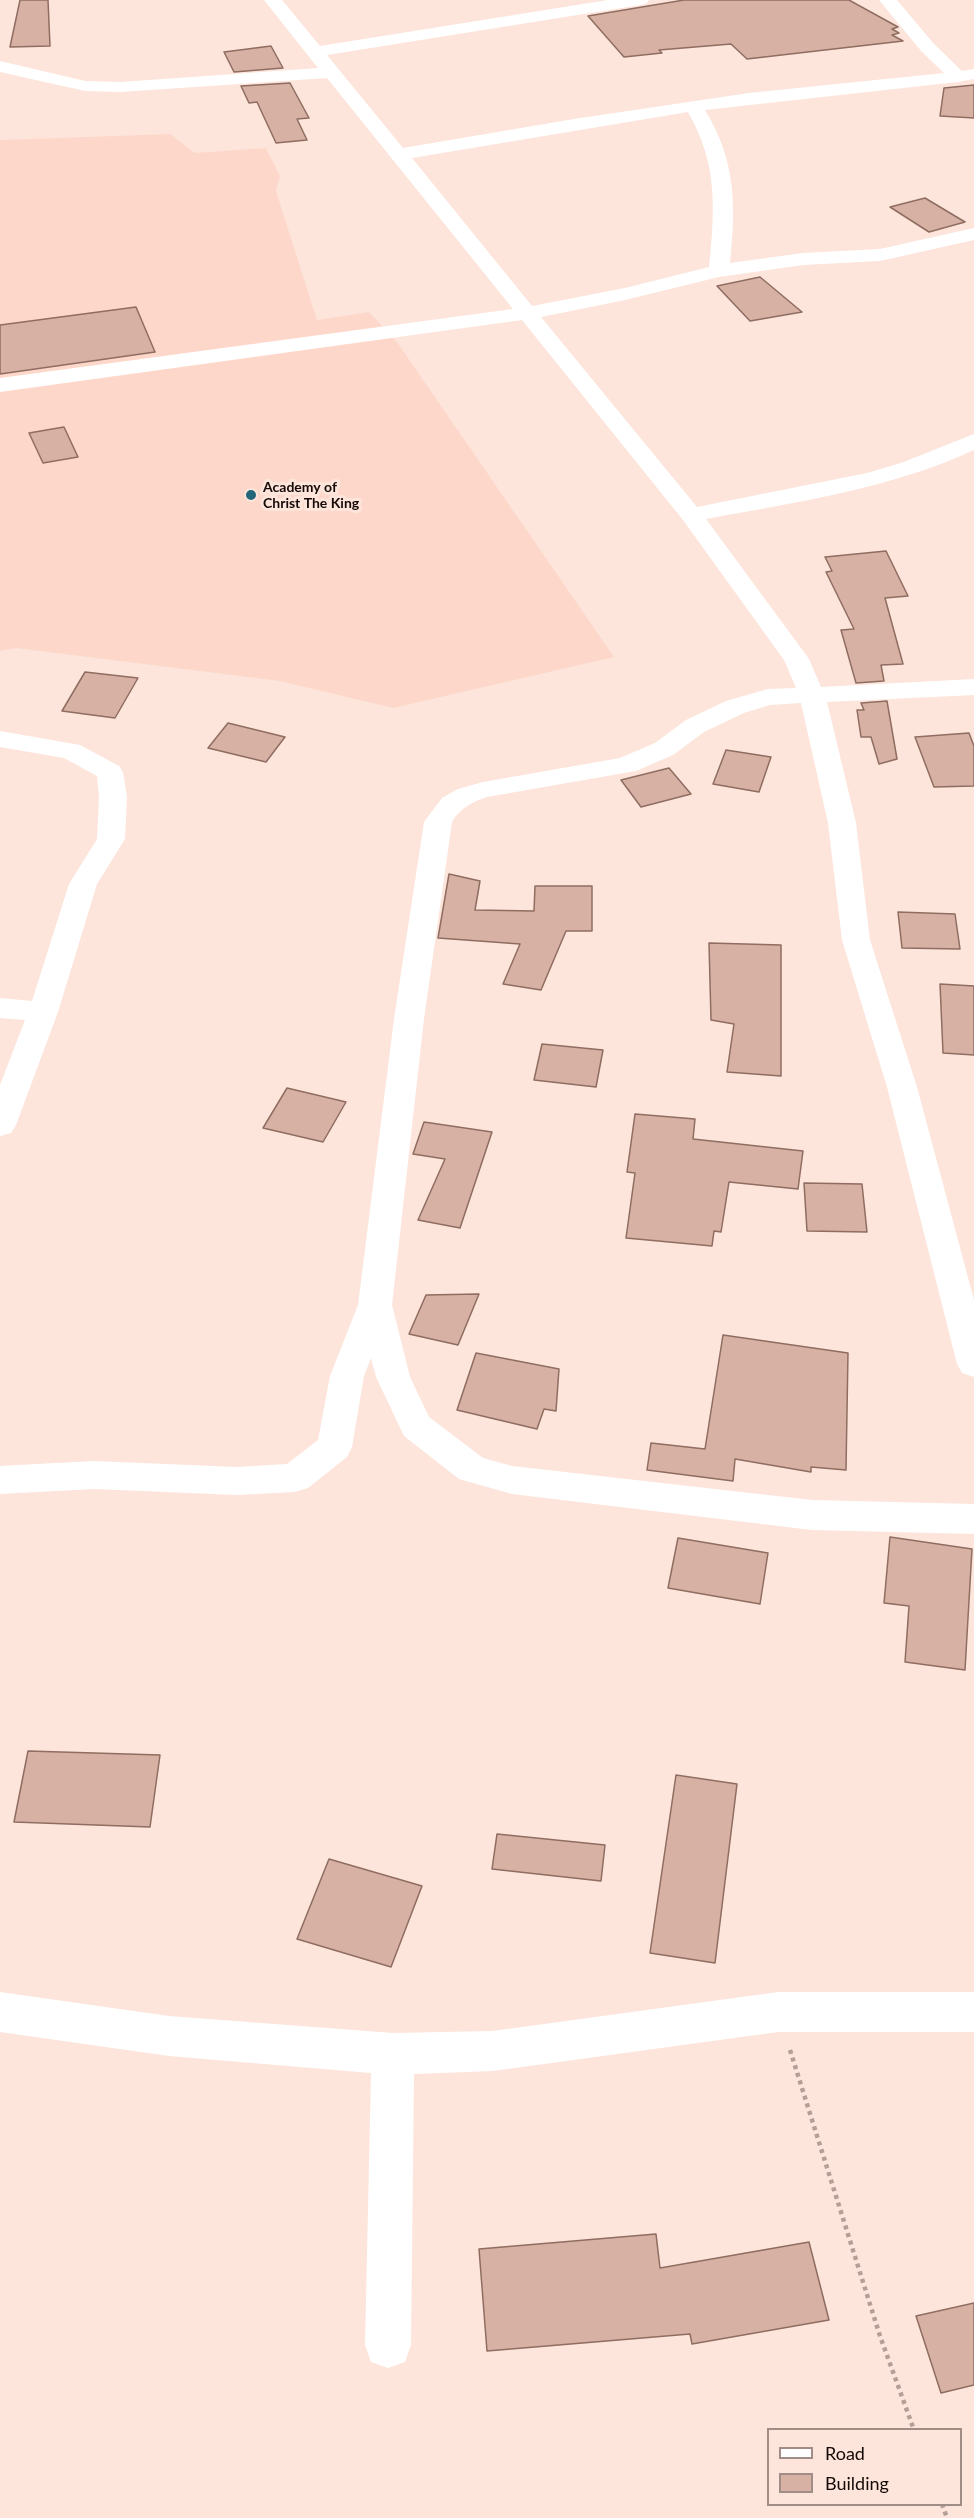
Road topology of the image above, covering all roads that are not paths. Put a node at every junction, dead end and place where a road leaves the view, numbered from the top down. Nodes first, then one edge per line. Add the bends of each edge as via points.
1 (273, 0) edge
2 (640, 0) edge
3 (888, 0) edge
4 (315, 52) junction
5 (0, 66) edge
6 (332, 72) junction
7 (966, 76) edge
8 (694, 107) junction
9 (399, 155) junction
10 (974, 234) edge
11 (719, 271) junction
12 (529, 313) junction
13 (0, 386) edge
14 (974, 441) edge
15 (964, 455) edge
16 (691, 515) junction
17 (974, 687) edge
18 (812, 695) junction
19 (0, 739) edge
20 (0, 1008) edge
21 (43, 1011) junction
22 (0, 1125) edge
23 (375, 1305) junction
24 (974, 1364) edge
25 (0, 1480) edge
26 (974, 1520) edge
27 (0, 2012) edge
28 (974, 2012) edge
29 (393, 2054) junction
30 (387, 2345) dead end

1 - 4 street
2 - 4 street
3 - 7 street via 928,48
4 - 6 street
5 - 6 street via 85,86 121,87
6 - 9 street
7 - 8 street
8 - 9 street
8 - 11 street via 719,161 723,214
9 - 12 street
10 - 11 street via 879,255 803,259
11 - 12 street
12 - 13 street
12 - 16 street
14 - 15 street
15 - 16 street
16 - 18 street via 796,659
17 - 18 street
18 - 23 street via 768,697 735,707 695,726 647,759 483,790 462,796 447,806 438,822 409,1019
18 - 24 street via 842,823 855,940 902,1087
19 - 21 street via 71,751 110,772 111,839 83,884
20 - 21 street
21 - 22 street
23 - 25 street via 347,1376 334,1447 295,1478 237,1481 94,1475
23 - 26 street via 393,1377 416,1425 472,1469 512,1480 812,1515
27 - 29 street via 169,2036
28 - 29 street via 778,2012 493,2051
29 - 30 street

